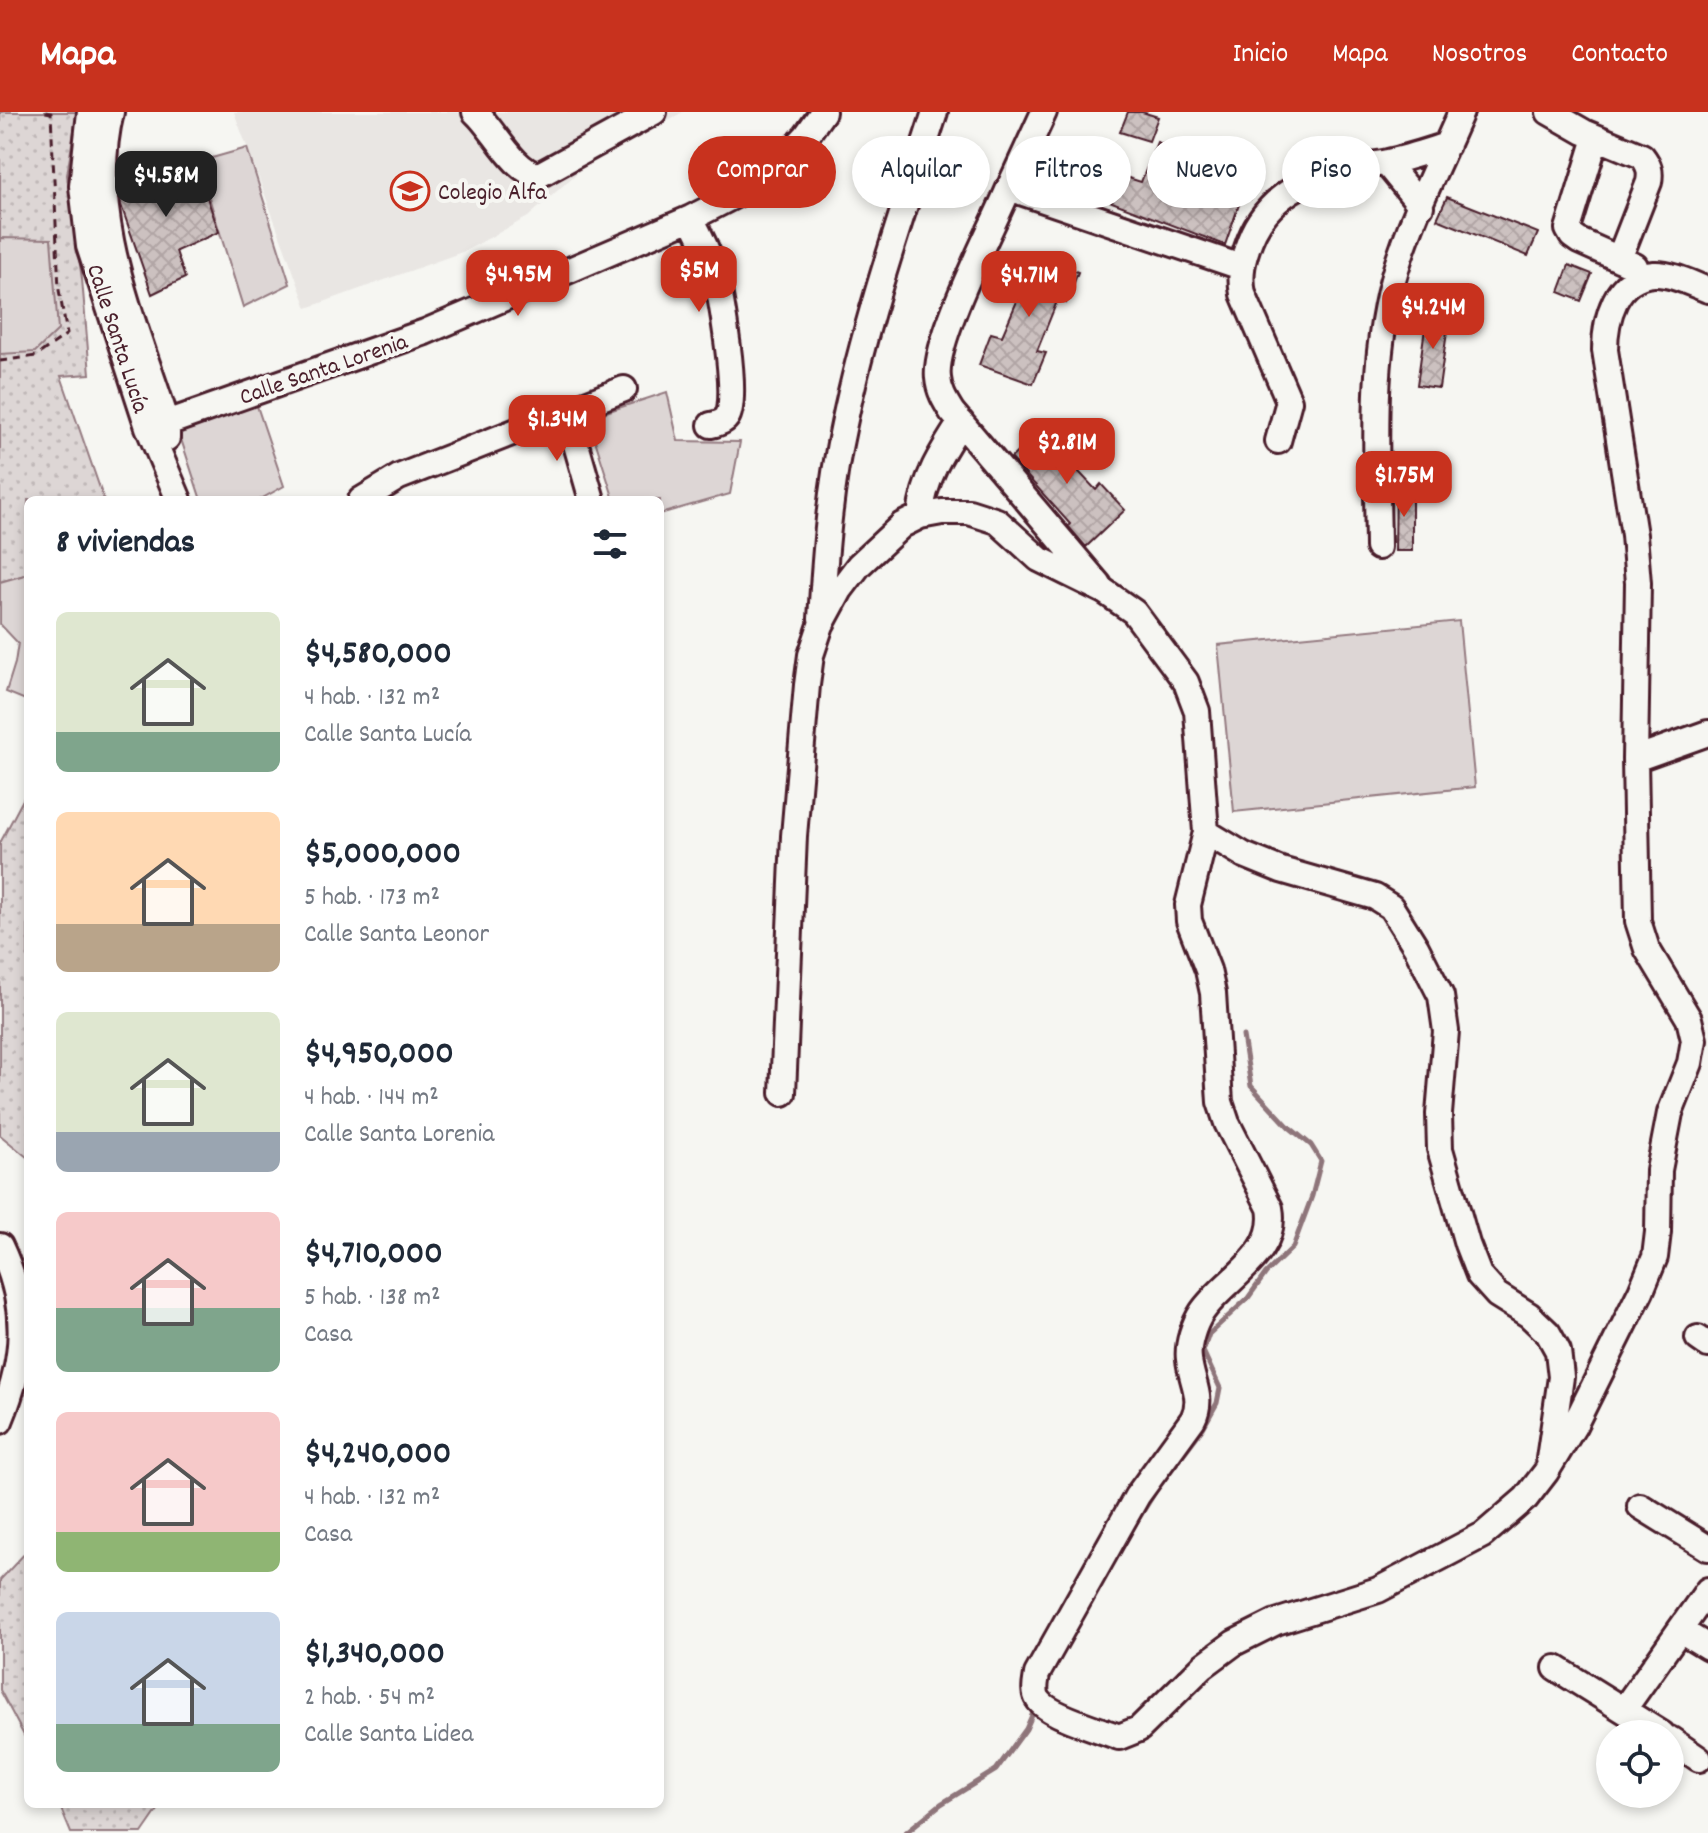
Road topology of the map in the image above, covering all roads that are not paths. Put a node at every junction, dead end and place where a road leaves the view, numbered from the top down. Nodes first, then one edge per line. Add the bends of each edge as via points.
1 (90, 112) edge
2 (111, 112) edge
3 (475, 112) edge
4 (654, 112) edge
5 (823, 112) edge
6 (935, 112) edge
7 (1044, 112) edge
8 (1461, 112) edge
9 (1549, 112) edge
10 (1033, 136) edge
11 (1596, 138) junction
12 (1447, 145) junction
13 (1386, 163) junction
14 (1006, 195) edge
15 (1421, 206) junction
16 (1068, 208) edge
17 (691, 218) junction
18 (1619, 259) junction
19 (1241, 267) junction
20 (1654, 274) junction
21 (1708, 290) edge
22 (624, 389) dead end
23 (567, 413) junction
24 (961, 422) junction
25 (157, 425) junction
26 (711, 425) dead end
27 (1278, 441) dead end
28 (178, 496) edge
29 (368, 496) edge
30 (591, 496) edge
31 (920, 516) junction
32 (1378, 547) dead end
33 (1104, 591) junction
34 (821, 625) junction
35 (1708, 733) edge
36 (1635, 759) junction
37 (1206, 832) junction
38 (783, 1093) dead end
39 (0, 1246) edge
40 (0, 1421) edge
41 (1546, 1472) junction
42 (1640, 1506) dead end
43 (1708, 1548) edge
44 (1708, 1590) edge
45 (1680, 1630) junction
46 (1708, 1647) edge
47 (1556, 1668) dead end
48 (1624, 1709) junction
49 (1641, 1720) edge
50 (1684, 1749) edge
51 (1699, 1759) dead end

1 - 25 street, Calle Santa Lucía via 82,186 89,246
2 - 25 street, Calle Santa Lucía via 103,161 109,235
3 - 4 street via 518,164 539,175
5 - 17 street, Calle Santa Lorenia via 781,163 753,186
6 - 34 street via 880,285 843,426 827,524
7 - 10 street
8 - 12 street
9 - 11 street
11 - 18 street via 1568,229 1579,241
11 - 18 street via 1642,156 1651,172
12 - 13 street
12 - 15 street
13 - 15 street
13 - 19 street via 1329,172 1300,183 1254,228
14 - 24 street via 939,357 942,396
15 - 32 street via 1387,304 1376,423
16 - 19 street
17 - 25 street, Calle Santa Lorenia via 425,332
17 - 26 street via 713,268 726,326 729,413
18 - 20 street
19 - 27 street via 1243,294 1289,401
20 - 21 street
20 - 36 street via 1624,289 1605,326 1638,583
22 - 23 street
23 - 29 street via 399,477
23 - 30 street
24 - 31 street via 932,468
24 - 33 street
25 - 28 street, Calle Santa Lucía
31 - 33 street via 969,512 997,521 1039,559
31 - 34 street via 902,525 859,565
33 - 37 street via 1134,612 1186,682 1197,711
34 - 38 street via 807,685 794,836
35 - 36 street
36 - 41 street via 1638,921 1647,949 1689,1019 1694,1040 1670,1113 1659,1170 1655,1257 1574,1426
37 - 41 street via 1281,870 1375,897 1391,907 1416,947 1441,996 1446,1031 1440,1149 1467,1244 1479,1275 1548,1333 1558,1351 1561,1377
37 - 41 street via 1189,921 1213,993 1220,1102 1270,1208 1271,1232 1201,1314 1189,1360 1198,1409 1137,1496 1054,1642 1037,1674 1038,1700 1119,1737 1139,1729 1234,1643 1276,1622 1378,1590 1483,1535 1526,1498
39 - 40 street via 21,1305 14,1387
42 - 43 street
44 - 45 street
45 - 46 street
45 - 48 street
47 - 48 street
48 - 49 street
50 - 51 street

